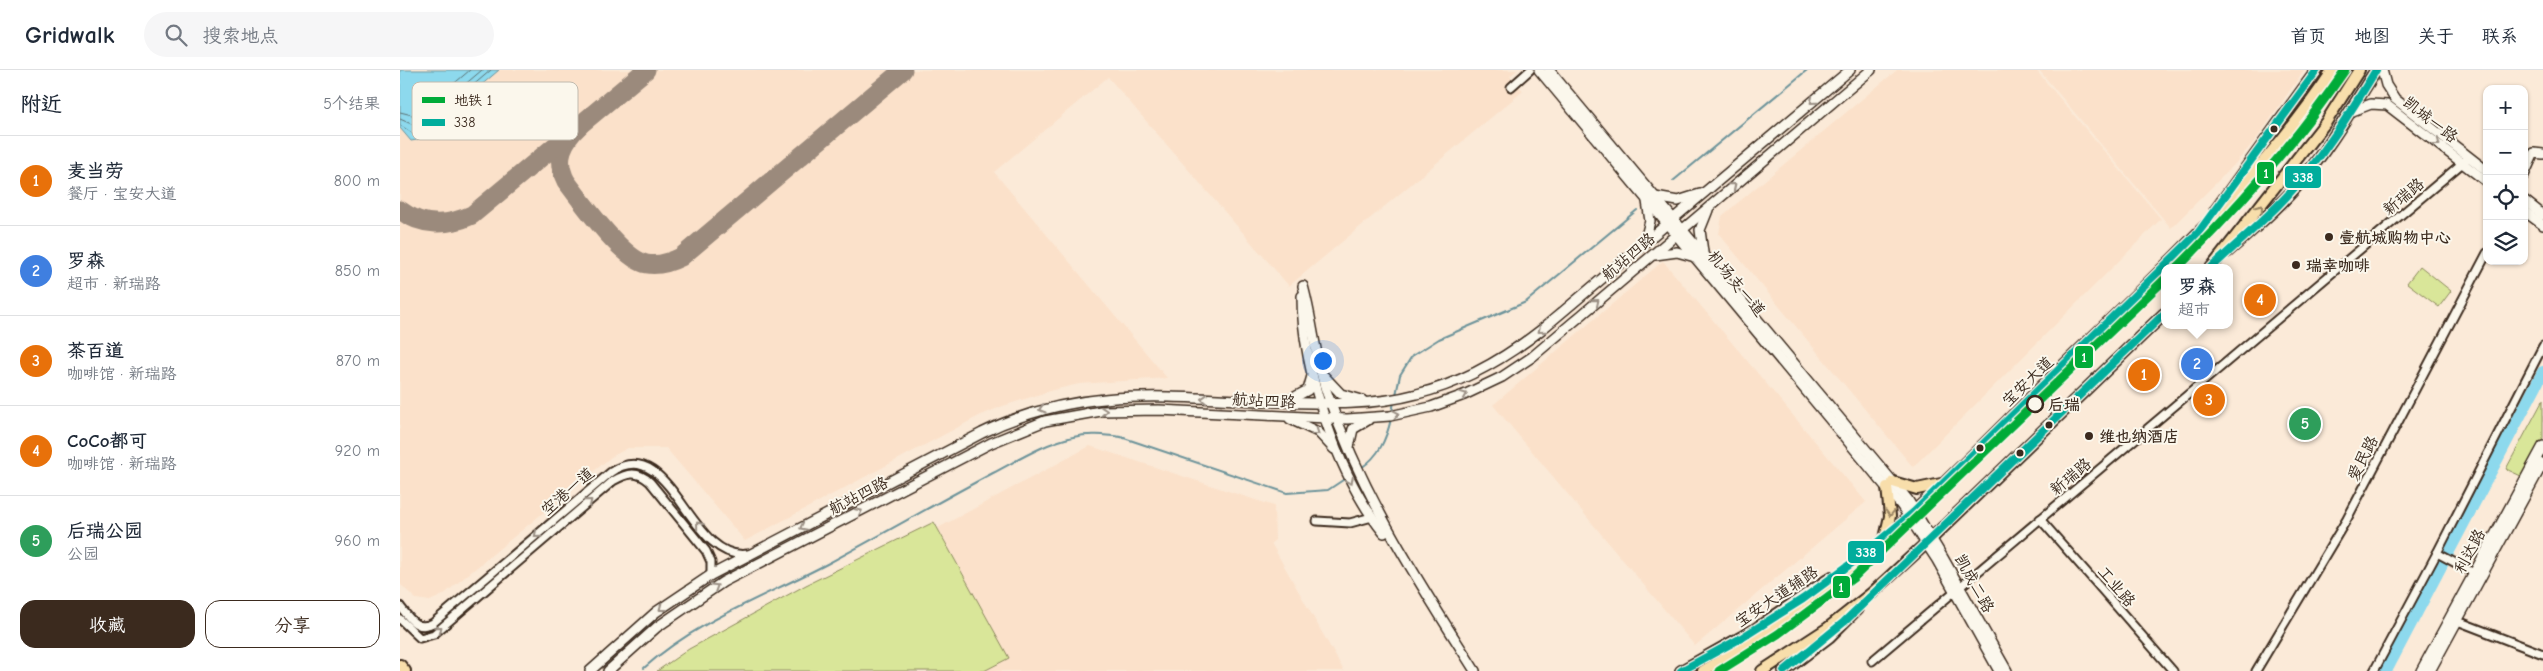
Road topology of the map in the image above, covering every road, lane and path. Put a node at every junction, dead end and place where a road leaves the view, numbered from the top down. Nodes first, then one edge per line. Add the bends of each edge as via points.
1 (1530, 70) edge
2 (1539, 70) edge
3 (1549, 70) edge
4 (1850, 70) edge
5 (1871, 70) edge
6 (2317, 70) edge
7 (2333, 70) edge
8 (2360, 70) edge
9 (2376, 70) edge
10 (2382, 70) edge
11 (1511, 87) dead end
12 (2350, 112) junction
13 (2543, 154) edge
14 (2466, 160) junction
15 (2528, 166) edge
16 (2483, 169) edge
17 (2483, 178) edge
18 (1705, 193) junction
19 (1651, 197) junction
20 (2528, 203) edge
21 (1712, 204) junction
22 (2528, 214) edge
23 (2543, 215) edge
24 (1671, 222) junction
25 (2543, 226) edge
26 (1680, 232) junction
27 (2198, 233) junction
28 (1644, 244) junction
29 (1652, 255) junction
30 (1701, 257) junction
31 (2219, 260) junction
32 (2483, 261) edge
33 (2166, 264) edge
34 (2215, 264) edge
35 (2161, 269) edge
36 (2161, 317) edge
37 (2543, 346) edge
38 (1316, 371) junction
39 (1274, 402) junction
40 (1375, 402) junction
41 (1327, 404) junction
42 (1282, 416) junction
43 (1331, 418) junction
44 (1374, 418) junction
45 (2543, 446) edge
46 (1340, 460) junction
47 (1352, 460) junction
48 (2543, 463) edge
49 (1946, 481) junction
50 (1890, 485) junction
51 (1912, 514) junction
52 (1372, 517) junction
53 (2040, 519) junction
54 (1317, 521) dead end
55 (1884, 539) junction
56 (1929, 541) junction
57 (1399, 551) junction
58 (754, 552) junction
59 (2437, 553) junction
60 (2474, 573) junction
61 (711, 575) junction
62 (1958, 590) junction
63 (1872, 593) junction
64 (400, 606) edge
65 (400, 619) edge
66 (2454, 620) junction
67 (2543, 654) edge
68 (1872, 661) dead end
69 (400, 665) edge
70 (405, 671) edge
71 (590, 671) edge
72 (608, 671) edge
73 (1475, 671) edge
74 (1682, 671) edge
75 (1703, 671) edge
76 (1762, 671) edge
77 (1784, 671) edge
78 (1999, 671) edge
79 (2007, 671) edge
80 (2173, 671) edge
81 (2256, 671) edge
82 (2374, 671) edge
83 (2421, 671) edge
84 (2430, 671) edge

1 - 11 street
2 - 19 street, 机场支一道
3 - 19 street, 机场支一道
4 -> 18 street, 航站四路
21 -> 5 street, 航站四路
6 - 27 main road
7 - 27 main road, 宝安大道 via 2257,170
31 -> 8 main road via 2326,122
9 - 12 main road
10 - 14 street, 凯城一路 via 2395,99
12 -> 14 street, 凯城一路 via 2371,104 2387,105
12 - 31 main road via 2297,186
13 - 15 street via 2534,153
14 - 16 street, 凯城一路
14 - 17 street, 凯城一路
14 - 53 street, 新瑞路
18 - 19 street via 1678,201
18 - 24 street, 航站四路
19 - 24 street, 机场支一道
19 - 28 street via 1650,221
20 - 23 street
21 - 26 street, 航站四路
21 - 30 street via 1700,230
22 - 25 street
24 - 26 street, 机场支一道
24 - 28 street, 航站四路
26 - 29 street, 航站四路
26 - 30 street, 机场支一道
27 - 33 main road, 宝安大道
28 -> 40 street, 航站四路 via 1505,356 1461,379 1418,394
29 - 30 street via 1677,252
44 -> 29 street, 航站四路 via 1418,410 1464,395 1513,371
30 - 50 street, 机场支一道
31 - 34 main road
32 - 81 street, 爱民路 via 2347,519
35 - 49 main road, 宝安大道
36 - 56 main road
37 - 59 street
38 - 38 street via 1308,305 1303,286 1303,323
38 - 39 street via 1304,394
38 - 40 street via 1341,394
38 - 41 street
39 - 41 street, 航站四路
39 -> 58 street, 航站四路 via 1112,397 1047,407 1001,424
40 - 41 street, 航站四路
41 - 43 street
42 - 43 street, 航站四路
42 -> 46 street via 1318,432
72 -> 42 street, 航站四路 via 657,627 723,582 1032,426 1081,413 1127,410
43 - 44 street, 航站四路
43 - 46 street
43 - 47 street
44 - 47 street via 1360,423 1350,434
45 - 60 street, 利达路
46 -> 52 street
47 - 57 street
48 - 66 street, 利达路
49 - 50 main road via 1922,489
49 - 51 main road, 宝安大道
50 - 51 street, 机场支一道
50 -> 55 main road via 1890,511
51 - 55 main road, 宝安大道
51 - 56 street, 凯成二路
52 - 54 street via 1350,524
52 - 57 street
53 - 62 street, 新瑞路
53 - 80 street, 工业路
55 - 74 main road, 宝安大道辅路 via 1776,616
55 - 75 main road, 宝安大道 via 1796,613
56 - 62 street, 凯成二路
56 - 63 main road
57 - 73 street
58 - 61 street, 航站四路
58 -> 64 street, 空港一道 via 740,555 724,550 711,539 658,474 641,464 628,463 611,472 433,623 416,625
59 - 60 street
59 - 82 street
60 - 66 street, 利达路
65 -> 61 street, 空港一道 via 420,638 434,634 613,482 629,473 644,476 703,546 711,562
61 -> 71 street, 航站四路 via 656,612
62 - 68 street, 新瑞路
62 - 78 street, 凯成二路
62 - 79 street, 凯成二路
63 - 76 main road via 1828,628
63 - 77 main road via 1829,637
66 - 67 street
66 - 83 street, 利达路
66 - 84 street, 利达路
69 - 70 main road

